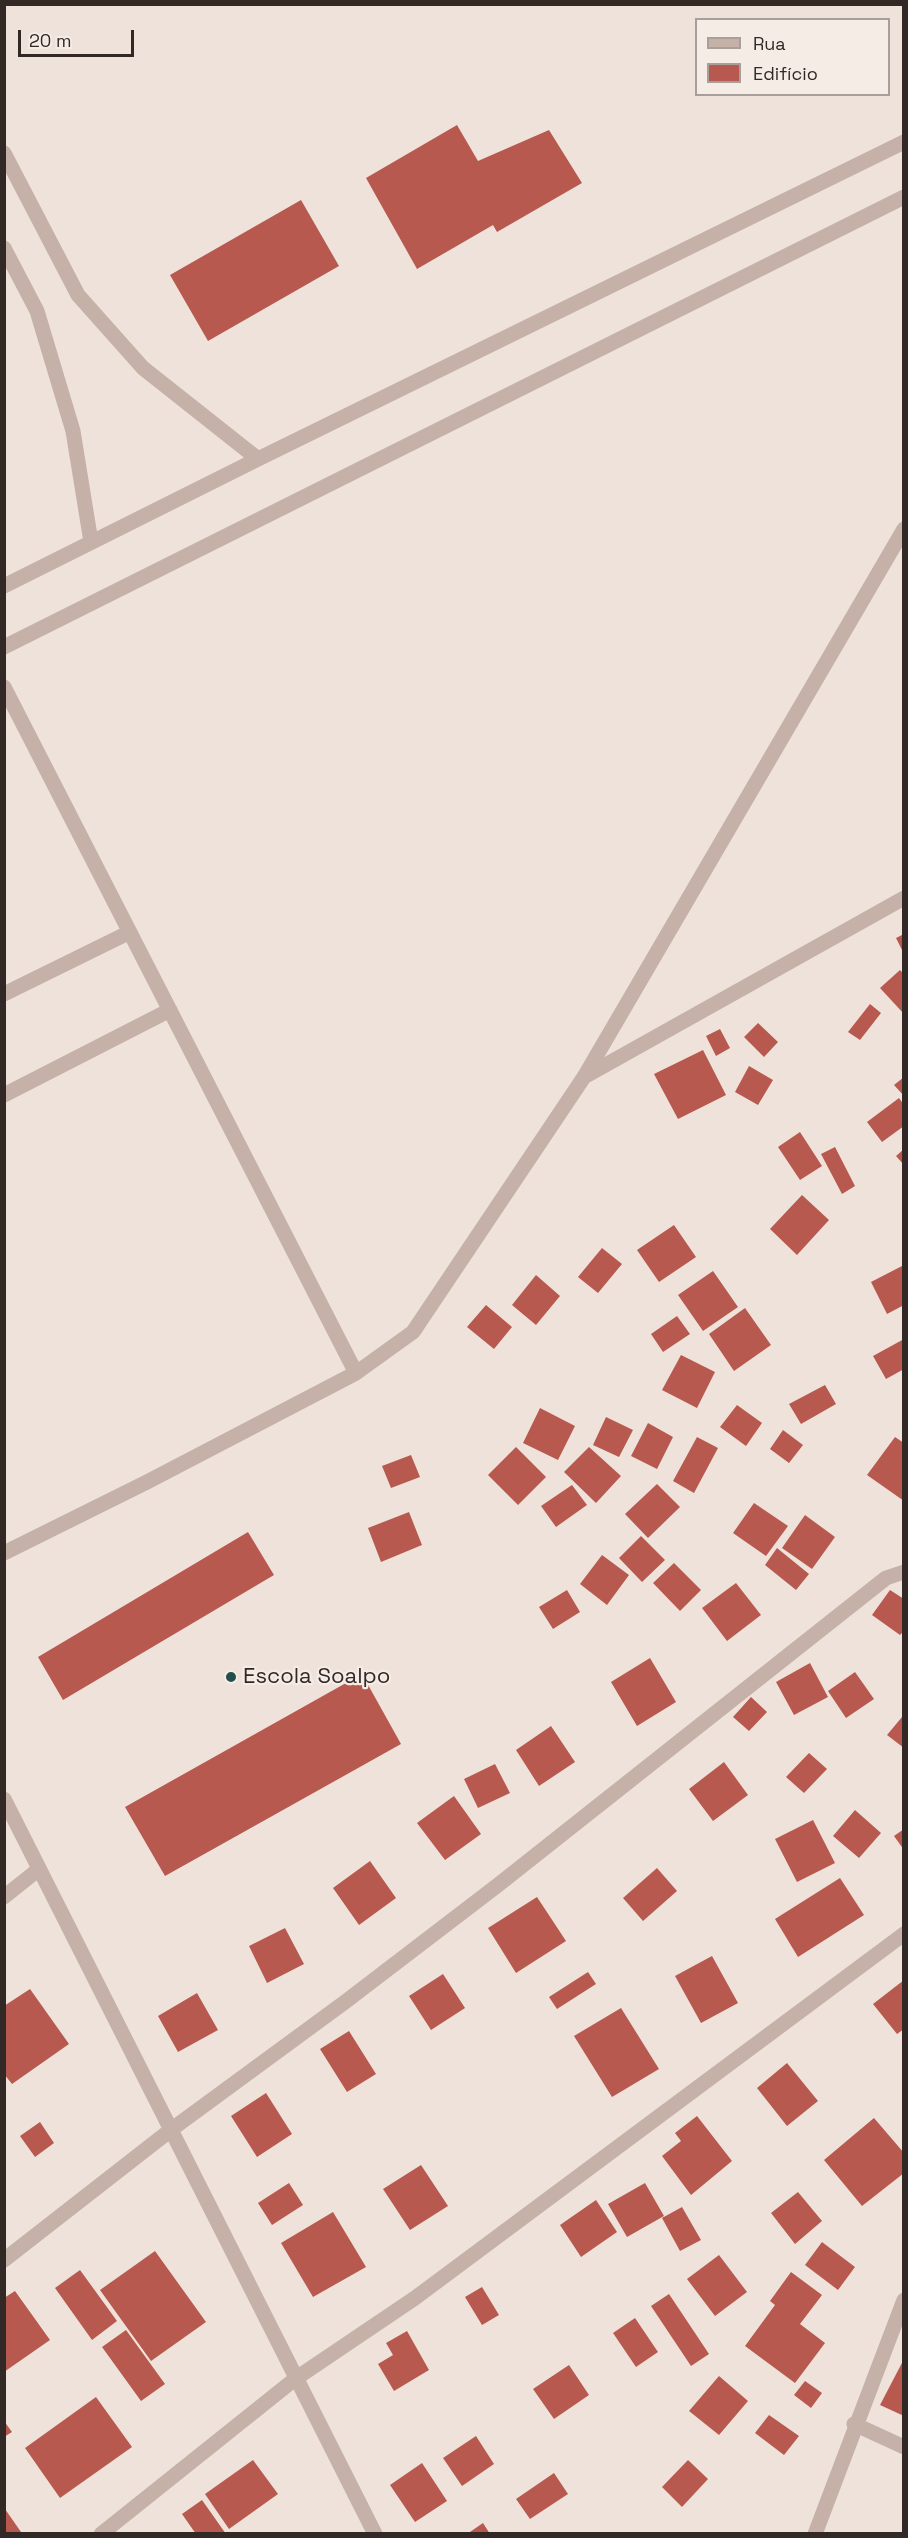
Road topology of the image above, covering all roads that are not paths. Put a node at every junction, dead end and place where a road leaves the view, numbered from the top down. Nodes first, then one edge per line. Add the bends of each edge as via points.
1 (903, 142) edge
2 (4, 153) edge
3 (903, 197) edge
4 (4, 248) edge
5 (258, 459) junction
6 (903, 529) edge
7 (91, 542) junction
8 (4, 586) edge
9 (4, 647) edge
10 (4, 687) edge
11 (903, 898) edge
12 (130, 932) junction
13 (4, 994) edge
14 (170, 1010) junction
15 (584, 1077) junction
16 (4, 1095) edge
17 (356, 1373) junction
18 (4, 1553) edge
19 (903, 1572) edge
20 (4, 1798) edge
21 (39, 1869) junction
22 (4, 1897) edge
23 (903, 1934) edge
24 (172, 2129) junction
25 (4, 2260) edge
26 (903, 2300) edge
27 (296, 2379) junction
28 (855, 2424) junction
29 (903, 2447) edge
30 (101, 2534) edge
31 (375, 2534) edge
32 (815, 2534) edge

1 - 5 street
2 - 5 street via 78,295 143,368
3 - 9 street
4 - 7 street via 37,311 73,431
5 - 7 street
6 - 15 street
7 - 8 street
10 - 12 street
11 - 15 street
12 - 13 street
12 - 14 street
14 - 16 street
14 - 17 street
15 - 17 street via 413,1332
17 - 18 street
19 - 24 street via 886,1578 498,1885
20 - 21 street
21 - 22 street
21 - 24 street
23 - 27 street via 416,2298
24 - 25 street
24 - 27 street
26 - 28 street
27 - 30 street
27 - 31 street
28 - 29 street
28 - 32 street

